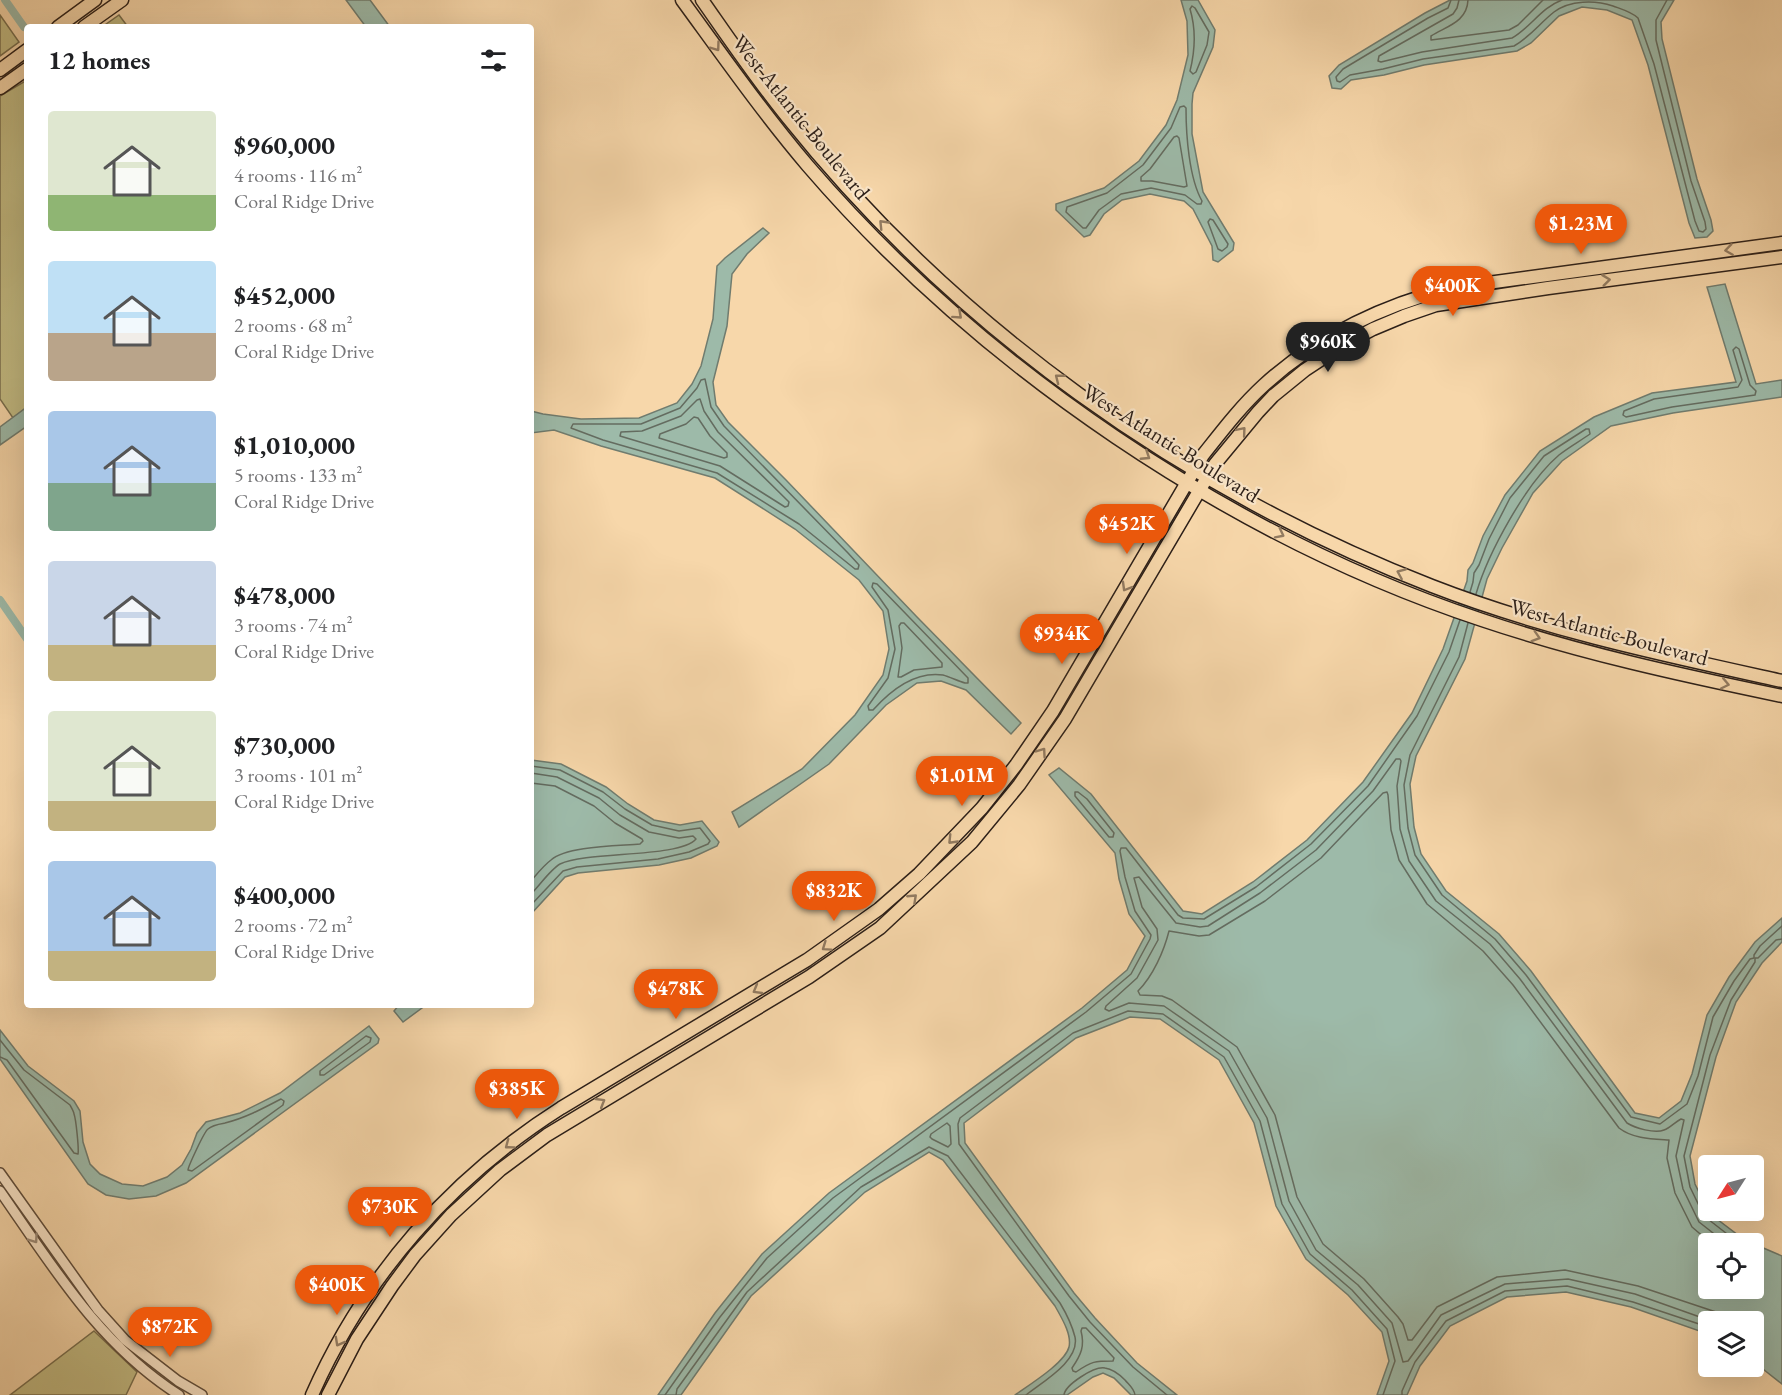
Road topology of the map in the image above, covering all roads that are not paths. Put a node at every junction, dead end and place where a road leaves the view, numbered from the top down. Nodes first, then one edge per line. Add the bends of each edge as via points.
1 (94, 0) edge
2 (122, 0) edge
3 (682, 0) edge
4 (702, 0) edge
5 (62, 24) edge
6 (88, 24) edge
7 (24, 52) edge
8 (0, 70) edge
9 (24, 71) edge
10 (0, 88) edge
11 (1782, 243) edge
12 (1782, 257) edge
13 (1547, 281) junction
14 (1194, 470) junction
15 (1207, 477) junction
16 (1187, 482) junction
17 (1200, 489) junction
18 (1518, 616) junction
19 (1514, 631) junction
20 (1782, 681) edge
21 (1782, 696) edge
22 (0, 1173) edge
23 (0, 1191) edge
24 (179, 1395) edge
25 (202, 1395) edge
26 (312, 1395) edge
27 (328, 1395) edge

1 - 5 main road
2 - 6 main road
3 -> 16 main road, West Atlantic Boulevard via 809,167 914,276 1053,393
14 -> 4 main road, West Atlantic Boulevard via 1070,387 924,266 852,193 793,124
7 - 8 main road
9 - 10 main road
11 -> 13 main road
13 -> 12 main road
13 - 14 main road via 1451,288 1383,309 1343,328 1263,386 1232,418
15 -> 13 main road via 1273,396 1343,345 1383,324 1436,305
14 - 15 main road, West Atlantic Boulevard
14 - 16 main road
15 - 17 main road
18 -> 15 main road, West Atlantic Boulevard via 1408,577 1273,515
16 - 17 main road, West Atlantic Boulevard
16 -> 26 main road via 1053,711 1001,784 951,841 879,909 807,960 561,1108 491,1158 403,1245 343,1334
17 -> 19 main road, West Atlantic Boulevard via 1275,532 1361,573
27 -> 17 main road via 357,1339 415,1255 500,1170 546,1135 809,977 880,928 972,842 1019,785 1065,719
18 - 19 main road
18 - 20 main road, West Atlantic Boulevard via 1629,647
19 -> 21 main road, West Atlantic Boulevard via 1631,663
22 - 25 street via 93,1303 125,1340
23 -> 24 street via 103,1332 140,1367

